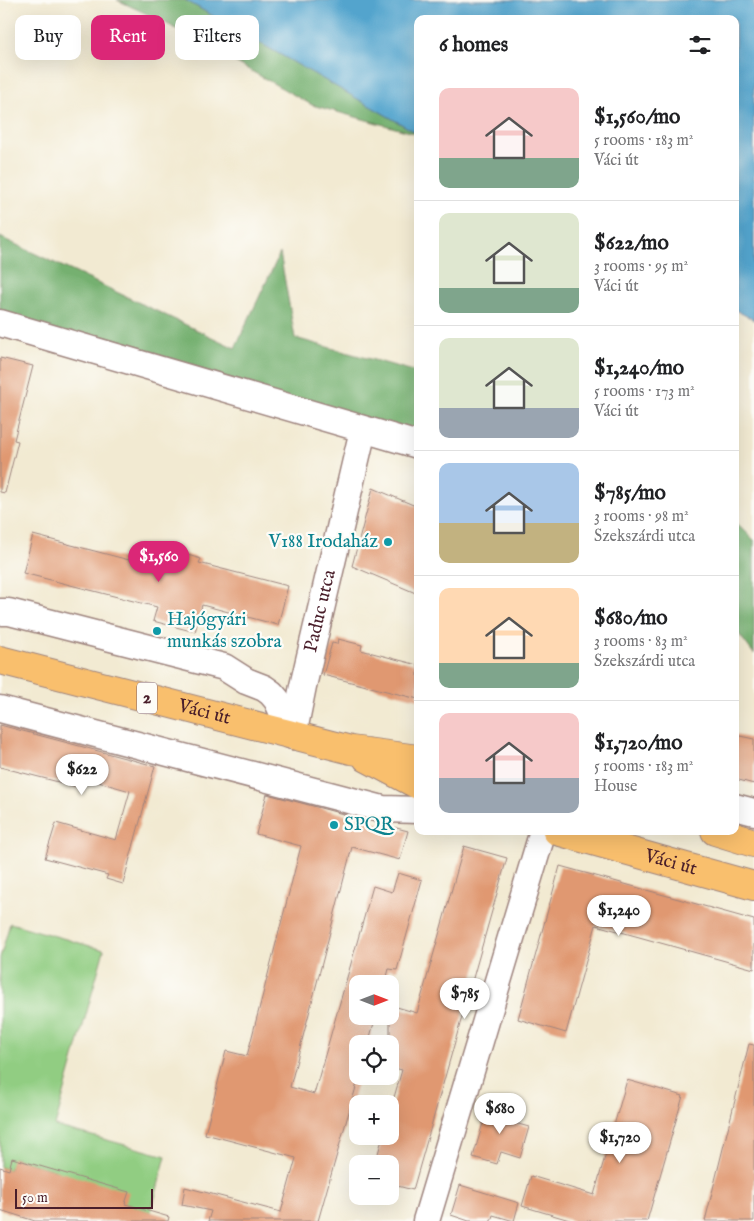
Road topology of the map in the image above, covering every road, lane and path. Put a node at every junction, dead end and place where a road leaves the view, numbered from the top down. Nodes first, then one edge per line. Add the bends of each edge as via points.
1 (0, 322) edge
2 (363, 430) junction
3 (414, 445) edge
4 (0, 612) edge
5 (0, 660) edge
6 (0, 709) edge
7 (294, 736) junction
8 (350, 750) junction
9 (414, 758) edge
10 (414, 783) edge
11 (739, 808) edge
12 (414, 810) edge
13 (754, 812) edge
14 (542, 835) edge
15 (571, 835) edge
16 (728, 835) edge
17 (754, 843) edge
18 (754, 886) edge
19 (426, 1221) edge

1 - 2 street
2 - 3 street
2 - 7 street, Paduc utca
4 - 7 street via 224,667 270,692
5 - 7 main road, Váci út / 2
6 - 12 street via 383,809
7 - 8 main road, Váci út / 2
8 - 9 main road, Váci út / 2
8 - 10 main road, Váci út / 2
11 - 13 street
14 - 19 street
15 - 18 main road, Váci út
16 - 17 main road

